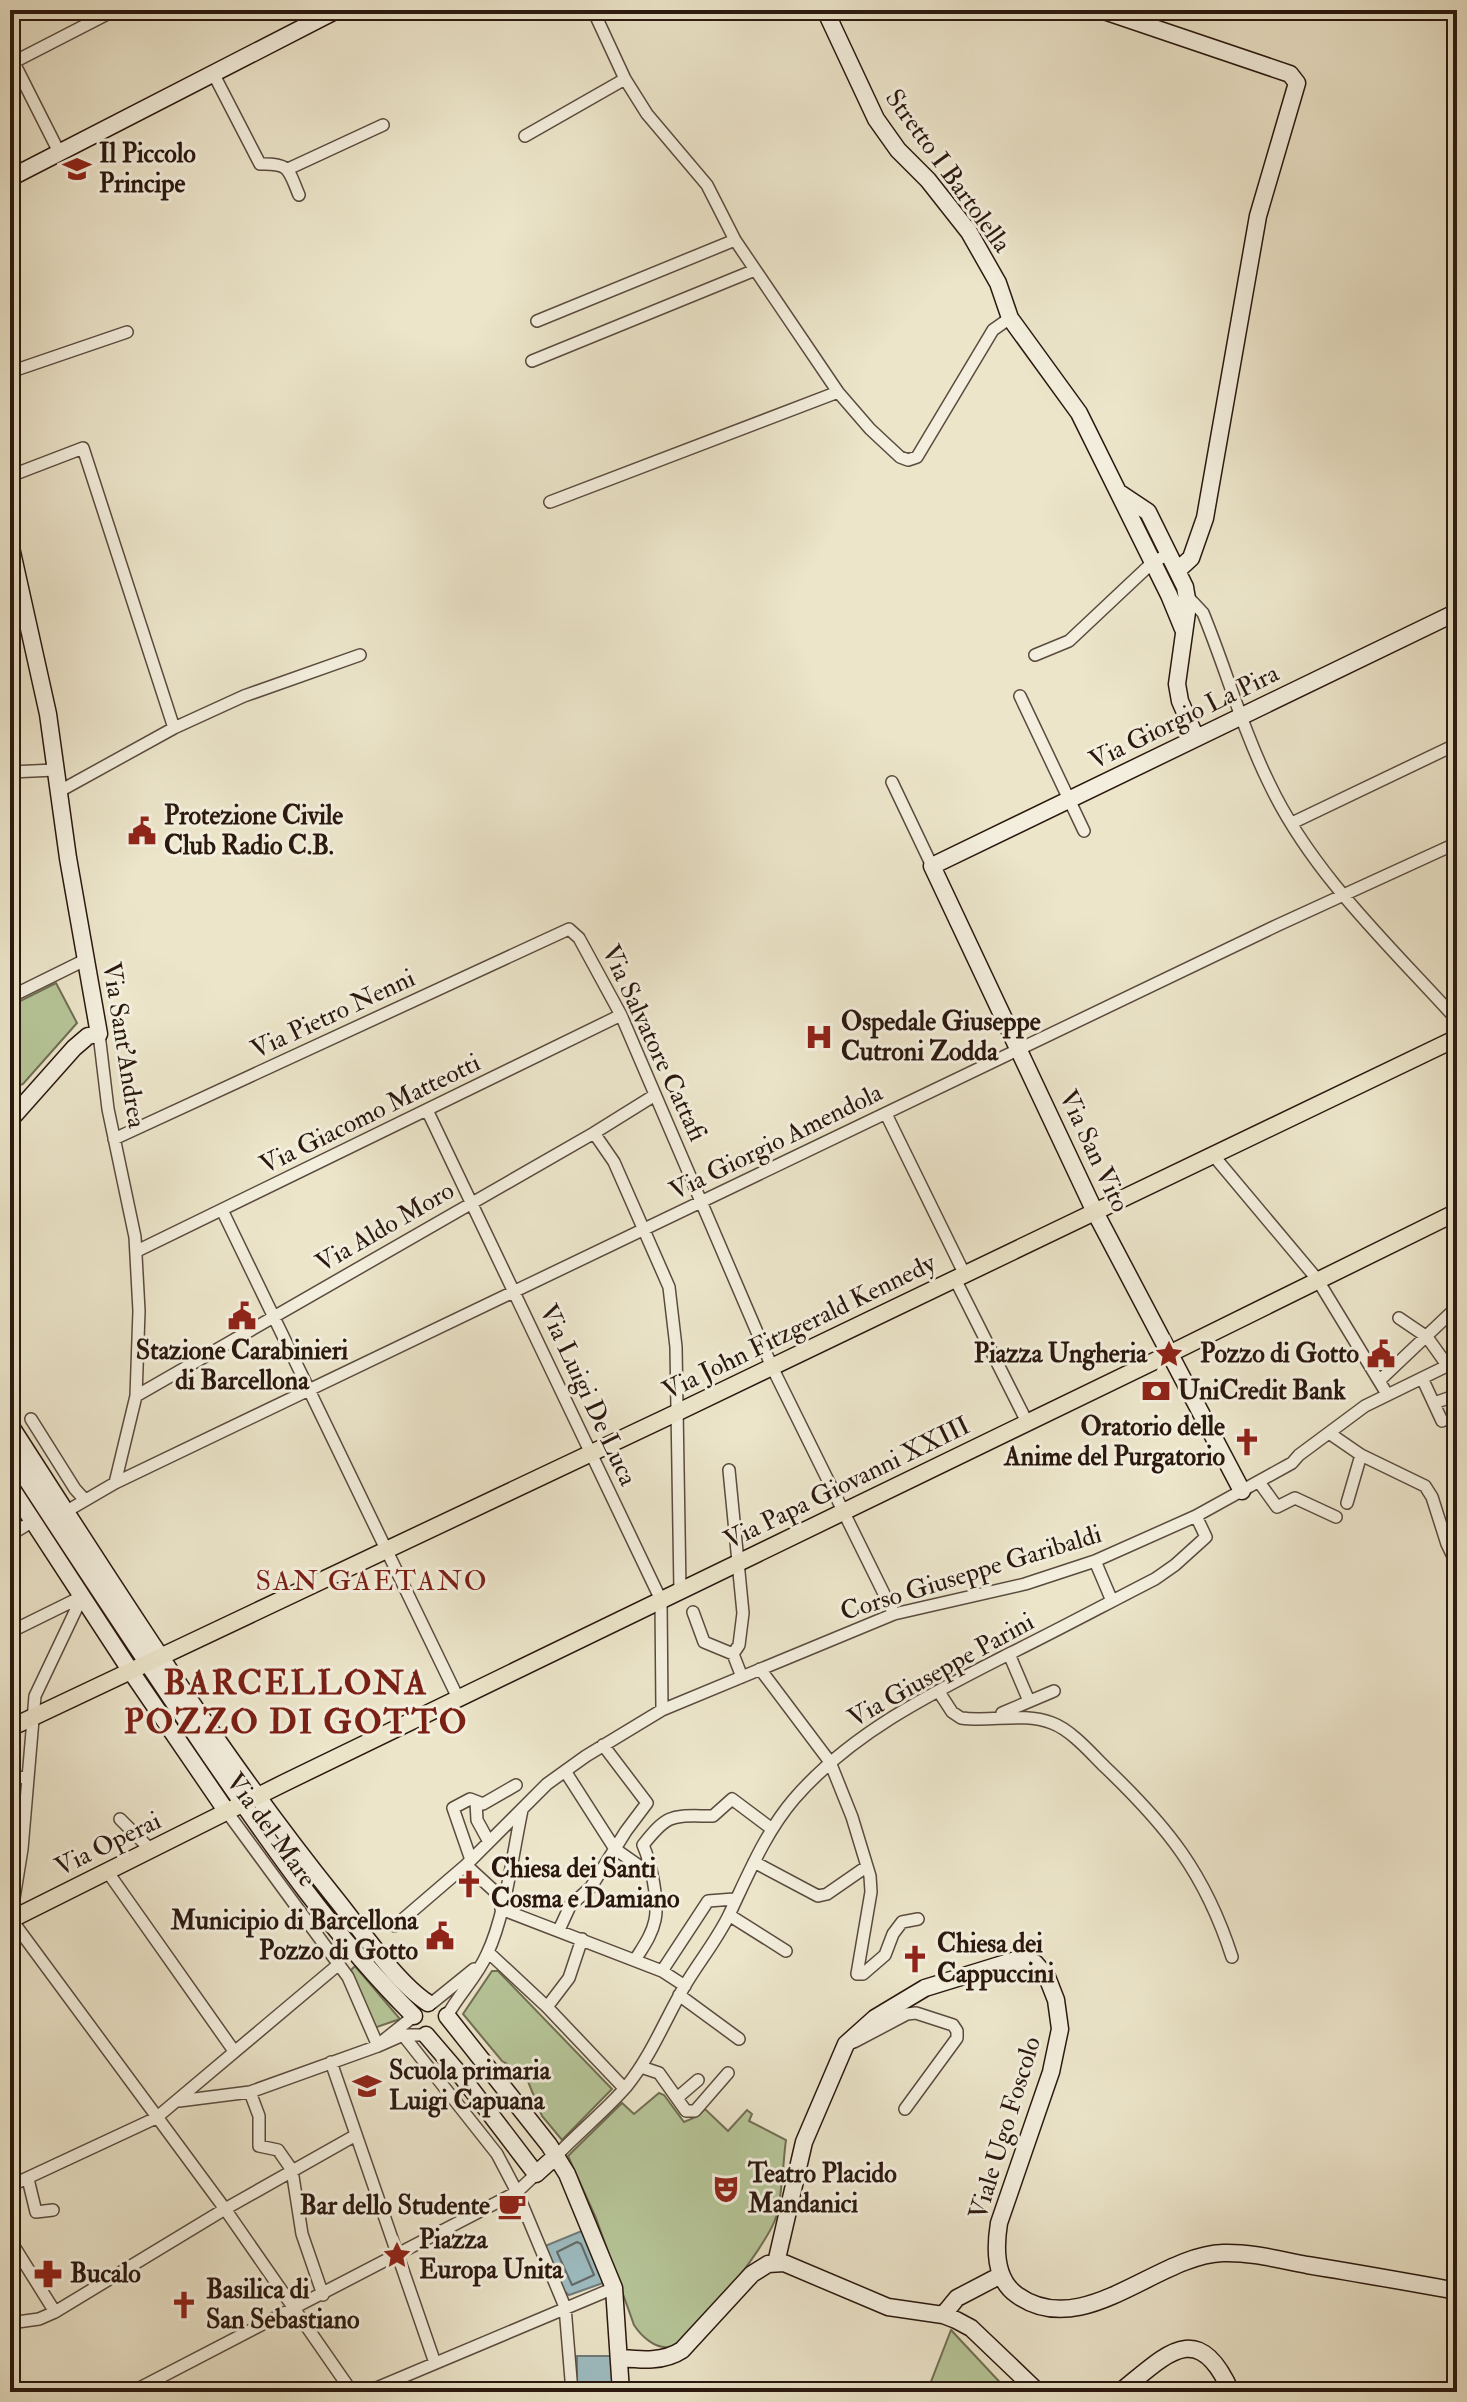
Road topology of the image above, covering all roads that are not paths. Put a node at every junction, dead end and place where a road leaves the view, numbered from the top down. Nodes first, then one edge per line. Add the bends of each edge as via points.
1 (115, 10) edge
2 (337, 10) edge
3 (593, 10) edge
4 (825, 10) edge
5 (1101, 10) edge
6 (11, 60) edge
7 (213, 73) junction
8 (625, 79) junction
9 (383, 125) dead end
10 (525, 136) dead end
11 (59, 152) junction
12 (288, 169) junction
13 (10, 178) edge
14 (299, 195) dead end
15 (735, 240) junction
16 (755, 270) junction
17 (1010, 318) junction
18 (537, 321) dead end
19 (127, 332) dead end
20 (532, 361) dead end
21 (10, 372) edge
22 (838, 392) junction
23 (10, 476) edge
24 (1118, 492) junction
25 (550, 502) dead end
26 (10, 543) edge
27 (1169, 554) junction
28 (1153, 562) junction
29 (1178, 570) junction
30 (1186, 592) junction
31 (1169, 595) junction
32 (1457, 612) edge
33 (1183, 629) junction
34 (360, 655) dead end
35 (1035, 655) dead end
36 (1020, 696) dead end
37 (1242, 716) junction
38 (174, 728) junction
39 (1196, 738) junction
40 (1457, 744) edge
41 (55, 770) junction
42 (10, 772) edge
43 (892, 782) dead end
44 (58, 792) junction
45 (1069, 799) junction
46 (1292, 823) junction
47 (1084, 831) dead end
48 (1457, 843) edge
49 (932, 866) junction
50 (1344, 895) junction
51 (569, 929) joint
52 (87, 959) junction
53 (10, 997) edge
54 (621, 1015) junction
55 (1457, 1020) edge
56 (99, 1034) junction
57 (1457, 1038) edge
58 (1020, 1050) junction
59 (655, 1095) junction
60 (427, 1110) junction
61 (886, 1114) junction
62 (10, 1120) edge
63 (594, 1133) junction
64 (114, 1139) junction
65 (1213, 1155) junction
66 (703, 1202) junction
67 (471, 1203) junction
68 (222, 1210) junction
69 (1095, 1212) junction
70 (1457, 1212) edge
71 (643, 1230) junction
72 (137, 1251) junction
73 (960, 1277) junction
74 (1317, 1279) junction
75 (515, 1292) junction
76 (1457, 1307) edge
77 (274, 1316) junction
78 (1399, 1318) dead end
79 (1427, 1337) junction
80 (1169, 1354) junction
81 (1452, 1363) edge
82 (772, 1367) junction
83 (1422, 1378) junction
84 (1380, 1380) junction
85 (310, 1391) junction
86 (1387, 1394) junction
87 (1457, 1395) edge
88 (136, 1396) junction
89 (1434, 1403) junction
90 (676, 1413) junction
91 (31, 1419) dead end
92 (1442, 1421) dead end
93 (1027, 1422) junction
94 (10, 1425) edge
95 (1329, 1433) junction
96 (590, 1453) junction
97 (10, 1454) edge
98 (1361, 1455) junction
99 (729, 1470) dead end
100 (1259, 1482) junction
101 (115, 1483) junction
102 (10, 1486) edge
103 (1242, 1491) junction
104 (85, 1500) junction
105 (1347, 1503) dead end
106 (844, 1510) junction
107 (59, 1515) junction
108 (1196, 1516) junction
109 (1336, 1517) dead end
110 (33, 1521) junction
111 (10, 1535) edge
112 (386, 1549) junction
113 (1095, 1561) junction
114 (738, 1562) junction
115 (1457, 1565) edge
116 (680, 1591) junction
117 (82, 1597) junction
118 (661, 1600) junction
119 (1112, 1601) junction
120 (693, 1612) dead end
121 (894, 1614) junction
122 (10, 1632) edge
123 (733, 1654) junction
124 (1009, 1654) junction
125 (153, 1659) junction
126 (760, 1669) junction
127 (130, 1670) junction
128 (742, 1677) junction
129 (1054, 1691) dead end
130 (939, 1692) junction
131 (459, 1700) junction
132 (1029, 1701) junction
133 (662, 1710) junction
134 (1002, 1713) dead end
135 (33, 1717) junction
136 (10, 1728) edge
137 (603, 1745) junction
138 (830, 1762) junction
139 (565, 1771) junction
140 (28, 1777) junction
141 (10, 1778) edge
142 (516, 1785) dead end
143 (251, 1800) junction
144 (476, 1802) junction
145 (522, 1810) junction
146 (227, 1812) junction
147 (120, 1819) dead end
148 (772, 1829) junction
149 (626, 1831) junction
150 (489, 1842) junction
151 (643, 1845) junction
152 (16, 1849) edge
153 (615, 1849) junction
154 (151, 1850) junction
155 (754, 1862) junction
156 (469, 1863) junction
157 (866, 1867) junction
158 (107, 1871) junction
159 (652, 1875) junction
160 (734, 1899) junction
161 (502, 1904) junction
162 (729, 1915) junction
163 (918, 1919) dead end
164 (10, 1921) edge
165 (395, 1926) dead end
166 (559, 1930) junction
167 (582, 1939) junction
168 (786, 1951) dead end
169 (486, 1956) junction
170 (1232, 1957) dead end
171 (635, 1960) junction
172 (339, 1964) junction
173 (662, 1971) junction
174 (682, 1990) junction
175 (430, 2003) junction
176 (547, 2007) junction
177 (414, 2016) junction
178 (447, 2016) junction
179 (403, 2035) junction
180 (425, 2035) junction
181 (739, 2039) dead end
182 (846, 2044) junction
183 (378, 2046) junction
184 (234, 2051) junction
185 (331, 2062) junction
186 (641, 2067) junction
187 (728, 2073) dead end
188 (698, 2080) dead end
189 (624, 2088) junction
190 (250, 2092) junction
191 (677, 2098) junction
192 (178, 2101) junction
193 (905, 2109) dead end
194 (156, 2118) junction
195 (356, 2135) junction
196 (562, 2149) junction
197 (292, 2170) junction
198 (536, 2174) junction
199 (28, 2179) junction
200 (10, 2186) edge
201 (517, 2192) junction
202 (225, 2209) junction
203 (53, 2210) dead end
204 (10, 2240) edge
205 (398, 2255) junction
206 (776, 2263) junction
207 (1001, 2275) junction
208 (614, 2288) junction
209 (1457, 2291) edge
210 (323, 2295) junction
211 (565, 2307) junction
212 (294, 2309) junction
213 (55, 2312) junction
214 (943, 2315) junction
215 (10, 2323) edge
216 (621, 2358) junction
217 (435, 2363) junction
218 (132, 2392) edge
219 (352, 2392) edge
220 (367, 2392) edge
221 (572, 2392) edge
222 (621, 2392) edge
223 (1038, 2392) edge
224 (1120, 2392) edge
225 (1231, 2392) edge

1 - 6 street
2 - 7 street
3 - 8 street
4 - 17 street, Stretto I Bartolella via 876,119 981,251
5 - 29 street via 1296,80 1258,216 1205,518 1191,558
6 - 11 street
7 - 11 street
7 - 12 street via 260,164 279,163
8 - 10 street
8 - 15 street via 647,114 707,185
9 - 12 street
11 - 13 street
12 - 14 street
15 - 16 street
15 - 18 street
16 - 20 street
16 - 22 street
17 - 22 street via 993,330 917,457 900,457
17 - 24 street, Stretto I Bartolella via 1079,413
19 - 21 street
22 - 25 street
23 - 38 street via 83,448
24 - 27 street via 1148,512
24 - 28 street
26 - 41 street, Via Sant'Andrea via 48,714
27 - 28 street
27 - 29 street
28 - 31 street
28 - 35 street via 1069,641
29 - 30 street
30 - 31 street
30 - 33 street
30 - 37 street via 1203,613
31 - 33 street
32 - 37 street, Via Giorgio La Pira
33 - 39 street via 1177,684
34 - 38 street via 244,696
36 - 45 street
37 - 39 street, Via Giorgio La Pira
37 - 46 street
38 - 44 street
39 - 45 street, Via Giorgio La Pira
40 - 46 street
41 - 42 street
41 - 44 street, Via Sant'Andrea
43 - 49 street, Via San Vito
44 - 52 street, Via Sant'Andrea
45 - 47 street
45 - 49 street, Via Giorgio La Pira
46 - 50 street
48 - 50 street, Via Giorgio Amendola
49 - 58 street, Via San Vito
50 - 55 street
50 - 58 street, Via Giorgio Amendola
51 - 54 street, Via Salvatore Cattafi
51 - 64 street, Via Pietro Nenni
52 - 53 street
52 - 56 street, Via Sant'Andrea
54 - 59 street, Via Salvatore Cattafi
54 - 60 street, Via Giacomo Matteotti
56 - 62 street via 74,1048
56 - 64 street, Via Sant'Andrea
57 - 65 main road, Via John Fitzgerald Kennedy
58 - 61 street, Via Giorgio Amendola
58 - 69 street, Via San Vito
59 - 63 street, Via Aldo Moro
59 - 66 street, Via Salvatore Cattafi
60 - 67 street, Via Luigi De Luca
60 - 68 street, Via Giacomo Matteotti
61 - 66 street, Via Giorgio Amendola
61 - 73 street
63 - 67 street, Via Aldo Moro
63 - 71 street via 614,1162
64 - 72 street, Via Sant'Andrea
65 - 69 main road, Via John Fitzgerald Kennedy
65 - 74 street
66 - 71 street, Via Giorgio Amendola
66 - 82 street, Via Salvatore Cattafi
67 - 75 street, Via Luigi De Luca
67 - 77 street, Via Aldo Moro
68 - 72 street, Via Giacomo Matteotti
68 - 77 street
69 - 73 main road, Via John Fitzgerald Kennedy
69 - 80 street, Via San Vito
70 - 74 main road, Via Papa Giovanni XXIII
71 - 75 street, Via Giorgio Amendola
71 - 90 street via 669,1287
72 - 88 street, Via Sant'Andrea
73 - 82 main road, Via John Fitzgerald Kennedy
73 - 93 street
74 - 80 main road, Via Papa Giovanni XXIII
74 - 84 street
75 - 85 street, Via Giorgio Amendola
75 - 96 street, Via Luigi De Luca
76 - 79 street
77 - 85 street
77 - 88 street, Via Aldo Moro
78 - 79 street
79 - 81 street
79 - 84 street
80 - 93 main road, Via Papa Giovanni XXIII
80 - 103 street, Via San Vito
81 - 83 street, Corso Giuseppe Garibaldi
82 - 90 main road, Via John Fitzgerald Kennedy
82 - 106 street, Via Salvatore Cattafi
83 - 86 street, Corso Giuseppe Garibaldi
83 - 89 street
84 - 86 street
85 - 101 street, Via Giorgio Amendola
85 - 112 street
86 - 95 street, Corso Giuseppe Garibaldi
87 - 89 street
88 - 101 street, Via Sant'Andrea
89 - 92 street
90 - 96 main road, Via John Fitzgerald Kennedy
90 - 116 street
91 - 104 street
93 - 106 main road, Via Papa Giovanni XXIII
94 - 107 street
95 - 98 street
95 - 100 street, Corso Giuseppe Garibaldi
96 - 112 main road, Via John Fitzgerald Kennedy
96 - 118 street, Via Luigi De Luca
97 - 107 street
98 - 105 street
98 - 115 street via 1429,1491
99 - 114 street
100 - 103 street, Corso Giuseppe Garibaldi
100 - 109 street via 1277,1507 1295,1498
101 - 104 street
102 - 110 street, Via del Mare
103 - 108 street, Corso Giuseppe Garibaldi
104 - 107 street
106 - 114 main road, Via Papa Giovanni XXIII
106 - 121 street, Via Salvatore Cattafi
107 - 125 street
108 - 113 street, Corso Giuseppe Garibaldi
108 - 119 street, Via Giuseppe Parini via 1206,1537 1155,1579
110 - 111 street
110 - 117 street, Via del Mare
112 - 125 main road, Via John Fitzgerald Kennedy
112 - 131 street
113 - 119 street
113 - 121 street, Corso Giuseppe Garibaldi via 1025,1584
114 - 116 main road, Via Papa Giovanni XXIII
114 - 123 street via 743,1627
116 - 118 main road, Via Papa Giovanni XXIII
117 - 122 street
117 - 127 street, Via del Mare
117 - 135 street via 35,1696
118 - 131 main road, Via Papa Giovanni XXIII
118 - 133 street, Via Luigi De Luca
119 - 124 street, Via Giuseppe Parini
120 - 123 street via 704,1642
121 - 126 street, Corso Giuseppe Garibaldi
123 - 128 street
124 - 130 street, Via Giuseppe Parini
124 - 132 street
125 - 127 main road, Via John Fitzgerald Kennedy
125 - 143 street
126 - 128 street, Corso Giuseppe Garibaldi
126 - 138 street
127 - 135 main road, Via John Fitzgerald Kennedy
127 - 146 street, Via del Mare
128 - 133 street, Corso Giuseppe Garibaldi
129 - 132 street
130 - 138 street, Via Giuseppe Parini
130 - 170 street via 961,1718 1038,1719 1056,1724 1087,1749 1184,1853 1204,1885
131 - 143 main road, Via Papa Giovanni XXIII
132 - 134 street
133 - 137 street, Corso Giuseppe Garibaldi
135 - 136 main road, Via John Fitzgerald Kennedy
135 - 140 street
137 - 139 street, Corso Giuseppe Garibaldi
137 - 149 street via 647,1803
138 - 148 street, Via Giuseppe Parini
138 - 157 street
139 - 145 street, Corso Giuseppe Garibaldi
139 - 153 street
140 - 141 street
140 - 152 street
142 - 144 street via 483,1804
143 - 146 main road, Via Operai
143 - 175 street via 409,1986
143 - 177 street via 293,1875
144 - 150 street via 477,1820
144 - 156 street via 470,1799 453,1808
145 - 150 street, Corso Giuseppe Garibaldi
145 - 161 street
146 - 154 main road, Via Operai
146 - 172 street, Via del Mare
147 - 154 street
148 - 151 street via 732,1799 713,1816 662,1822
148 - 155 street, Via Giuseppe Parini
149 - 151 street
149 - 153 street
150 - 156 street, Corso Giuseppe Garibaldi
151 - 159 street
152 - 164 street
153 - 159 street
153 - 166 street via 591,1887 570,1906
154 - 158 main road, Via Operai
155 - 157 street via 818,1896
155 - 160 street, Via Giuseppe Parini
156 - 161 street
156 - 165 street, Corso Giuseppe Garibaldi
157 - 163 street via 871,1900 857,1974 885,1955 902,1922
158 - 164 main road, Via Operai
158 - 184 street
159 - 171 street via 656,1917
160 - 162 street, Via Giuseppe Parini
160 - 173 street via 708,1901
161 - 166 street
161 - 169 street
162 - 168 street
162 - 174 street, Via Giuseppe Parini
164 - 194 street
166 - 167 street
167 - 171 street
167 - 176 street via 569,1978
169 - 175 street
169 - 176 street
169 - 178 street
171 - 173 street
172 - 183 street, Via del Mare
172 - 184 street
173 - 174 street
174 - 181 street
174 - 186 street, Via Giuseppe Parini
175 - 177 street
175 - 178 street
176 - 189 street
177 - 180 street via 415,2026
177 - 183 street
178 - 180 street via 442,2031
178 - 196 street
179 - 180 street
179 - 183 street
179 - 201 street via 491,2145
180 - 198 street
182 - 193 street via 907,2014 953,2025 957,2038
182 - 206 street, Viale Ugo Foscolo via 804,2142
182 - 207 street, Viale Ugo Foscolo via 875,2018 925,1988 1010,1961 1027,1960 1042,1969 1056,2000 1059,2041 999,2223
183 - 185 street
184 - 192 street
185 - 190 street
185 - 195 street
186 - 189 street, Via Giuseppe Parini
186 - 191 street via 659,2073
187 - 191 street via 695,2111 686,2111
188 - 191 street
189 - 196 street, Via Giuseppe Parini
190 - 192 street
190 - 197 street via 258,2110 259,2146 278,2150
192 - 194 street
194 - 199 street
194 - 202 street
195 - 197 street
195 - 205 street
196 - 198 street
196 - 208 street
197 - 202 street
197 - 210 street via 302,2234
198 - 201 street
199 - 200 street
199 - 203 street via 36,2212
201 - 205 street
201 - 211 street
202 - 212 street
202 - 213 street
204 - 213 street
205 - 210 street
205 - 217 street
206 - 214 street via 888,2307
206 - 216 street via 752,2274 674,2356
207 - 209 street via 1025,2300 1059,2308 1096,2303 1182,2263 1220,2253
207 - 214 street via 957,2298
208 - 211 street
208 - 216 street
210 - 212 street
211 - 217 street
211 - 221 street
212 - 218 street
212 - 219 street
213 - 215 street
214 - 223 street via 971,2328
216 - 222 street
217 - 220 street
224 - 225 street via 1171,2352 1184,2349 1199,2350 1214,2361

